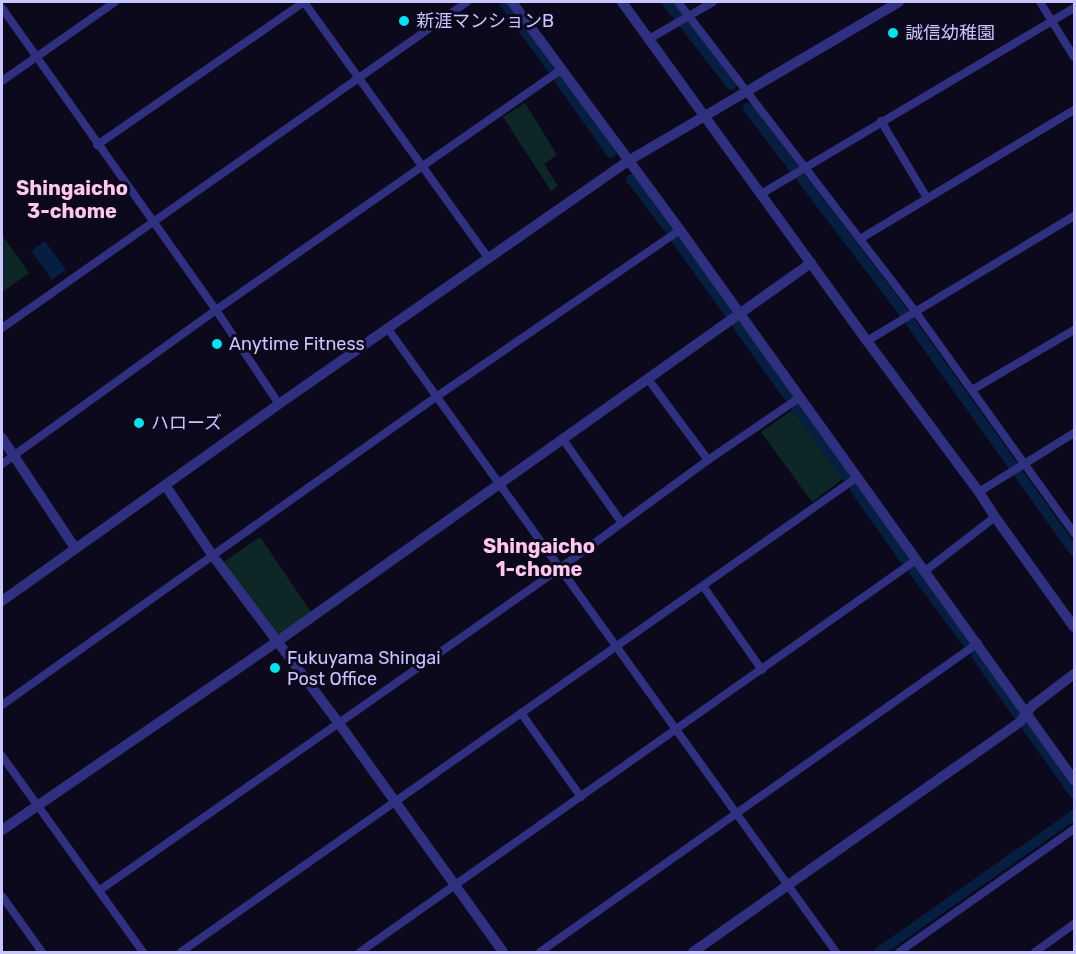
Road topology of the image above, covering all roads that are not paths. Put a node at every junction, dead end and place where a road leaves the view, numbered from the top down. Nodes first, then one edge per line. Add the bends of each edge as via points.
1 (115, 2) edge
2 (304, 2) edge
3 (467, 2) edge
4 (512, 2) edge
5 (622, 2) edge
6 (678, 2) edge
7 (713, 2) edge
8 (899, 2) edge
9 (1040, 2) edge
10 (2, 8) edge
11 (1074, 8) edge
12 (688, 15) junction
13 (1052, 21) junction
14 (649, 39) junction
15 (37, 56) junction
16 (1074, 57) edge
17 (562, 69) junction
18 (360, 78) junction
19 (2, 81) edge
20 (747, 90) junction
21 (1074, 110) edge
22 (705, 116) junction
23 (881, 121) junction
24 (97, 145) junction
25 (628, 161) junction
26 (423, 166) junction
27 (804, 168) junction
28 (761, 194) junction
29 (927, 198) junction
30 (1074, 216) edge
31 (152, 222) junction
32 (680, 230) junction
33 (860, 239) junction
34 (489, 259) junction
35 (811, 263) junction
36 (216, 310) junction
37 (915, 311) junction
38 (740, 315) junction
39 (2, 328) edge
40 (388, 329) junction
41 (1073, 334) edge
42 (867, 341) junction
43 (648, 379) junction
44 (972, 390) junction
45 (436, 397) junction
46 (799, 398) junction
47 (279, 404) junction
48 (1074, 433) edge
49 (2, 438) edge
50 (562, 438) junction
51 (13, 456) junction
52 (708, 460) junction
53 (1026, 463) junction
54 (2, 464) edge
55 (856, 478) junction
56 (498, 483) junction
57 (165, 484) junction
58 (979, 492) junction
59 (995, 518) junction
60 (622, 523) junction
61 (1074, 533) edge
62 (75, 548) junction
63 (213, 556) junction
64 (916, 560) junction
65 (559, 569) junction
66 (924, 571) junction
67 (703, 586) junction
68 (2, 601) edge
69 (1074, 627) edge
70 (278, 641) junction
71 (978, 644) junction
72 (616, 648) junction
73 (762, 670) junction
74 (1074, 674) edge
75 (2, 705) edge
76 (1026, 712) junction
77 (521, 713) junction
78 (338, 722) junction
79 (677, 729) junction
80 (2, 756) edge
81 (1074, 780) edge
82 (581, 797) junction
83 (396, 802) junction
84 (37, 806) junction
85 (737, 814) junction
86 (1074, 829) edge
87 (2, 830) edge
88 (456, 885) junction
89 (788, 885) junction
90 (100, 890) junction
91 (2, 896) edge
92 (1074, 924) edge
93 (42, 952) edge
94 (143, 952) edge
95 (181, 952) edge
96 (360, 952) edge
97 (503, 952) edge
98 (540, 952) edge
99 (693, 952) edge
100 (836, 952) edge
101 (899, 952) edge
102 (1035, 952) edge

1 - 15 street
2 - 18 street
2 - 24 street
3 - 18 street
4 - 17 street
5 - 14 street
6 - 12 street
7 - 12 street
8 - 20 street
9 - 13 street
10 - 15 street
11 - 13 street
12 - 14 street
12 - 20 street
13 - 16 street
13 - 23 street
14 - 22 street
15 - 19 street
15 - 24 street
17 - 25 street
17 - 26 street
18 - 26 street
18 - 31 street
20 - 22 street
20 - 27 street
21 - 29 street
22 - 25 street
22 - 28 street
23 - 27 street
23 - 29 street
24 - 31 street
25 - 32 street
25 - 34 street
26 - 34 street
26 - 36 street
27 - 28 street
27 - 33 street
28 - 35 street
29 - 33 street
30 - 37 street
31 - 36 street
31 - 39 street
32 - 38 street
32 - 45 street
33 - 37 street
34 - 40 street
35 - 38 street
35 - 42 street
36 - 47 street
36 - 51 street
37 - 42 street
37 - 44 street
38 - 43 street
38 - 46 street
40 - 45 street
40 - 47 street
41 - 44 street
42 - 58 street
43 - 50 street
43 - 52 street
44 - 53 street
45 - 56 street
45 - 63 street
46 - 52 street
46 - 55 street
47 - 57 street
48 - 53 street
49 - 51 street
50 - 56 street
50 - 60 street
51 - 54 street
51 - 62 street
52 - 60 street
53 - 58 street
53 - 61 street
55 - 64 street
55 - 67 street
56 - 65 street
56 - 70 street
57 - 62 street
57 - 63 street
58 - 59 street
59 - 66 street
59 - 69 street
60 - 65 street
62 - 68 street
63 - 70 street
63 - 75 street
64 - 66 street
64 - 73 street
65 - 72 street
65 - 78 street
66 - 71 street
67 - 72 street
67 - 73 street
70 - 78 street
70 - 84 street
71 - 76 street
71 - 85 street
72 - 77 street
72 - 79 street
73 - 79 street
74 - 76 street
76 - 81 street
76 - 89 street via 1020,722
77 - 82 street
77 - 83 street
78 - 83 street
78 - 90 street
79 - 82 street
79 - 85 street
80 - 84 street
82 - 88 street
83 - 88 street
83 - 95 street
84 - 87 street
84 - 90 street
85 - 89 street
85 - 98 street
86 - 101 street
88 - 96 street
88 - 97 street
89 - 99 street
89 - 100 street
90 - 94 street
91 - 93 street
92 - 102 street

